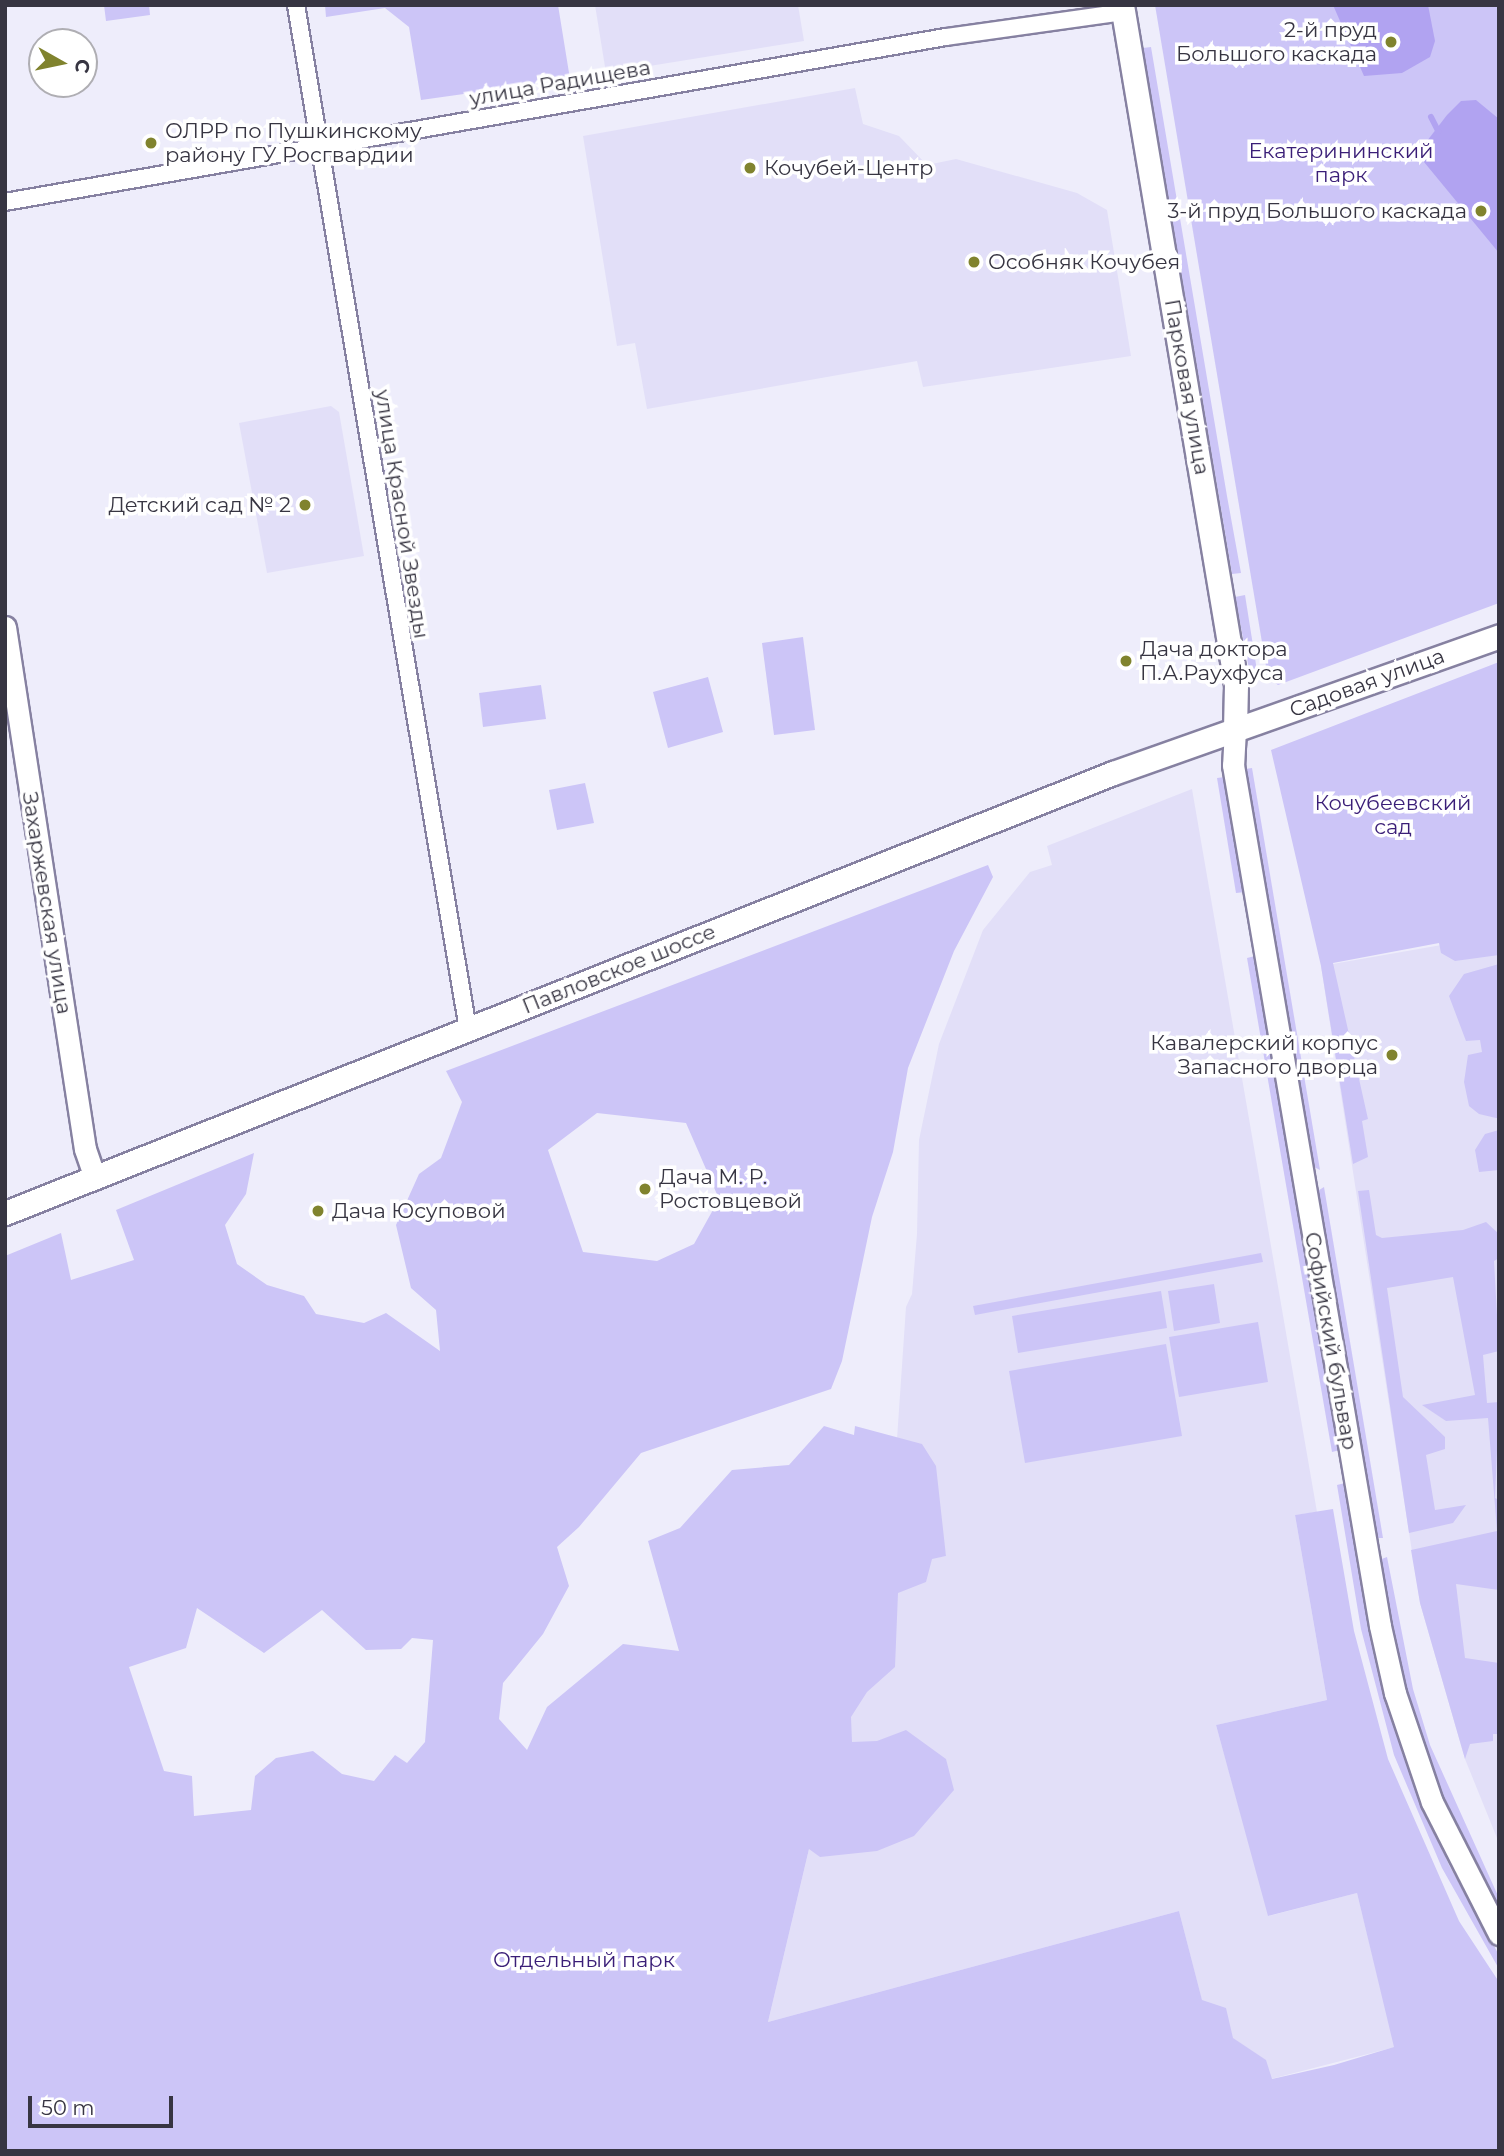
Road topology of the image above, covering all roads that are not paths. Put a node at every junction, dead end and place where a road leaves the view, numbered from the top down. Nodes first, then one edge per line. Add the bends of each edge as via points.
1 (296, 5) edge
2 (1123, 9) edge
3 (319, 146) junction
4 (5, 202) edge
5 (5, 627) edge
6 (1499, 636) edge
7 (1235, 729) junction
8 (468, 1029) junction
9 (95, 1178) junction
10 (5, 1213) edge
11 (1499, 1934) edge

1 - 3 street, улица Красной Звезды
2 - 3 street, улица Радищева
2 - 7 main road, Парковая улица via 1237,685
3 - 4 street, улица Радищева
3 - 8 street, улица Красной Звезды
5 - 9 street, Захаржевская улица via 85,1149
6 - 7 main road, Садовая улица
7 - 8 main road, Павловское шоссе
7 - 11 street, Софийский бульвар via 1233,765 1380,1626 1395,1693 1422,1776
8 - 9 main road, Павловское шоссе
9 - 10 main road, Павловское шоссе

